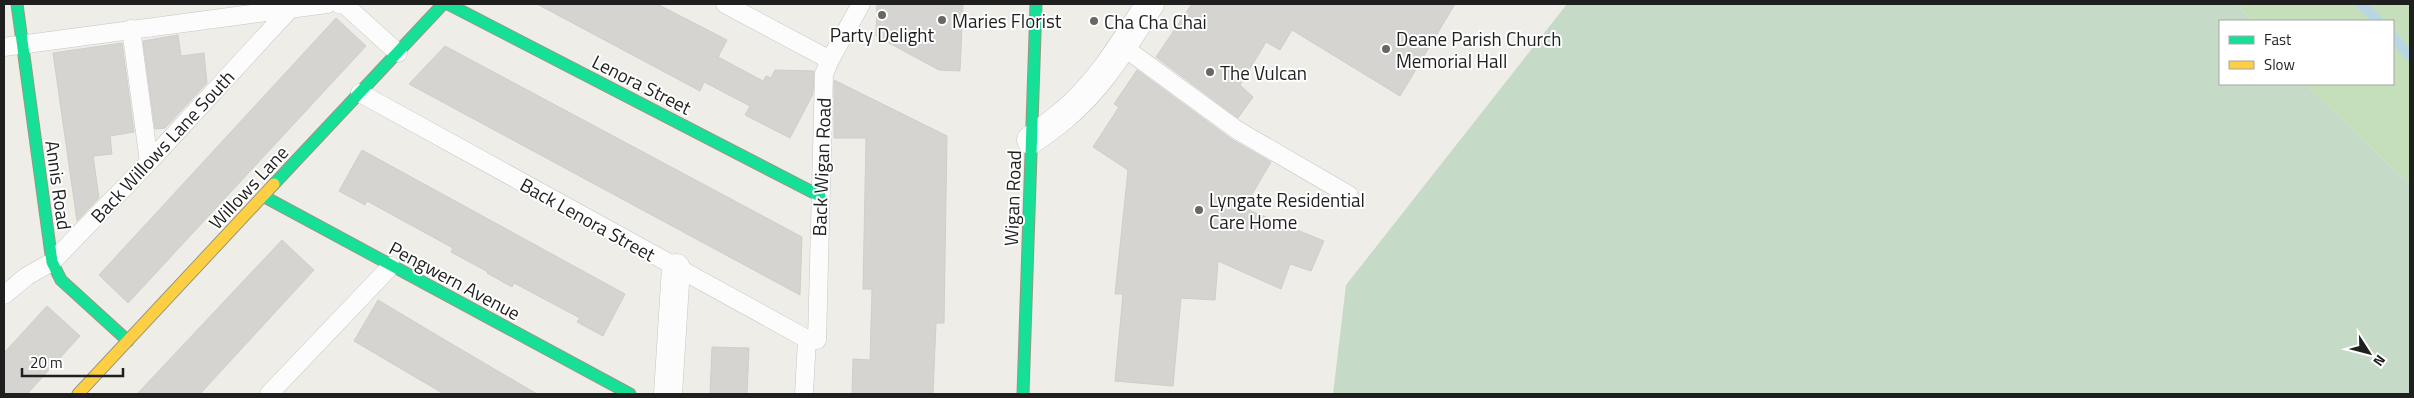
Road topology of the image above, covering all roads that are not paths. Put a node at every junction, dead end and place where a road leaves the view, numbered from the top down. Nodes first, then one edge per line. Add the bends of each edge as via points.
1 (17, 4) edge
2 (327, 4) edge
3 (339, 4) edge
4 (443, 4) edge
5 (448, 4) edge
6 (725, 4) edge
7 (861, 4) edge
8 (1036, 4) edge
9 (1150, 4) edge
10 (290, 9) junction
11 (131, 29) junction
12 (22, 44) junction
13 (1122, 46) junction
14 (4, 47) edge
15 (398, 53) junction
16 (830, 60) junction
17 (360, 92) junction
18 (1031, 140) junction
19 (150, 162) junction
20 (1349, 195) dead end
21 (263, 196) junction
22 (820, 196) junction
23 (52, 262) junction
24 (391, 266) junction
25 (676, 268) junction
26 (4, 295) edge
27 (812, 340) junction
28 (128, 341) junction
29 (78, 394) edge
30 (269, 394) edge
31 (630, 394) edge
32 (668, 394) edge
33 (804, 394) edge
34 (1023, 394) edge

1 - 12 street, Annis Road
2 - 10 lane
3 - 15 lane via 345,5
4 - 15 street, Willows Lane
5 - 22 street, Lenora Street
6 - 16 lane
7 - 16 lane, Back Wigan Road
8 - 18 street, Wigan Road
9 - 13 street
10 - 11 lane
10 - 19 lane, Back Willows Lane South
11 - 12 lane
11 - 19 lane
12 - 14 lane
12 - 23 street, Annis Road
13 - 18 street via 1083,97
13 - 20 lane via 1237,130
15 - 17 street, Willows Lane
16 - 22 lane, Back Wigan Road via 824,74
17 - 21 street, Willows Lane
17 - 25 lane, Back Lenora Street
18 - 34 street, Wigan Road
19 - 23 lane, Back Willows Lane South
21 - 24 street, Pengwern Avenue
21 - 28 street, Willows Lane
22 - 27 lane, Back Wigan Road
23 - 26 lane, Back Willows Lane South via 27,276
23 - 28 street, Annis Road via 61,280
24 - 30 lane
24 - 31 street, Pengwern Avenue
25 - 27 lane, Back Lenora Street
25 - 32 street
27 - 33 lane, Back Wigan Road
28 - 29 street, Willows Lane

